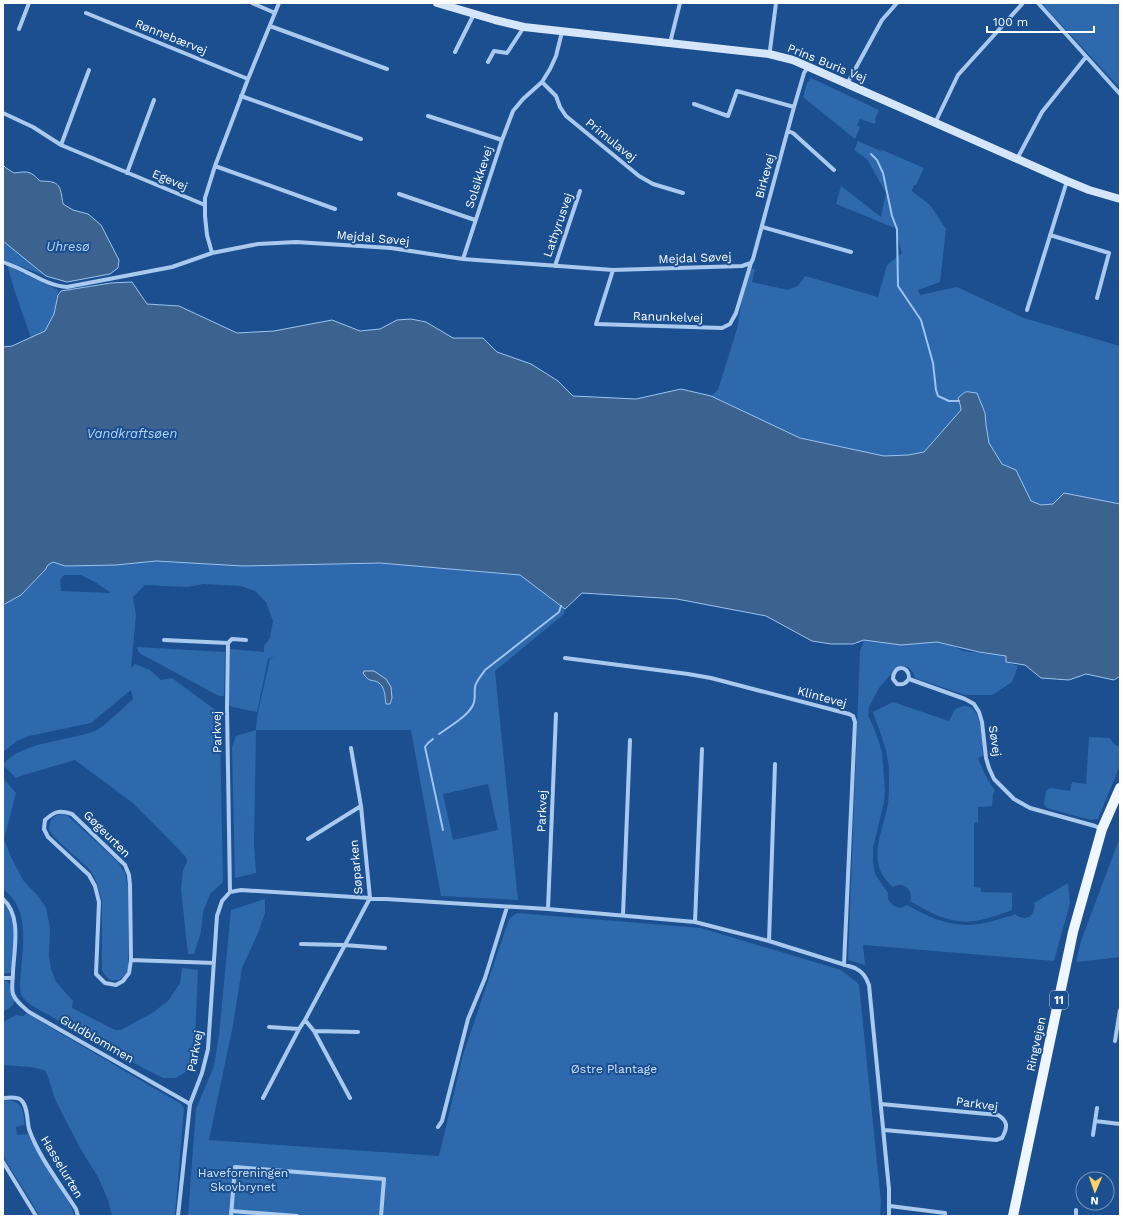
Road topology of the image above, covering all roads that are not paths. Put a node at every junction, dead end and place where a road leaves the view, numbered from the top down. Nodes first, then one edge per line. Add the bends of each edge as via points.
1 (29, 3) edge
2 (252, 3) edge
3 (279, 3) edge
4 (437, 3) edge
5 (680, 3) edge
6 (776, 3) edge
7 (897, 3) edge
8 (1023, 3) edge
9 (1038, 3) edge
10 (86, 13) dead end
11 (275, 13) junction
12 (474, 14) junction
13 (270, 26) junction
14 (524, 26) junction
15 (19, 29) dead end
16 (562, 31) junction
17 (670, 43) junction
18 (456, 52) dead end
19 (769, 54) junction
20 (1086, 56) junction
21 (488, 62) dead end
22 (808, 66) junction
23 (387, 68) dead end
24 (89, 70) dead end
25 (248, 79) junction
26 (542, 82) junction
27 (847, 84) junction
28 (1120, 94) edge
29 (242, 96) junction
30 (154, 100) dead end
31 (694, 104) dead end
32 (794, 107) junction
33 (3, 113) edge
34 (428, 116) dead end
35 (935, 122) junction
36 (788, 131) junction
37 (361, 139) dead end
38 (502, 140) junction
39 (61, 145) junction
40 (1017, 159) junction
41 (215, 166) junction
42 (834, 170) dead end
43 (127, 172) junction
44 (1067, 181) junction
45 (580, 191) dead end
46 (683, 193) dead end
47 (399, 194) dead end
48 (1120, 199) edge
49 (205, 205) junction
50 (335, 209) dead end
51 (475, 220) junction
52 (762, 227) junction
53 (1050, 236) junction
54 (852, 252) dead end
55 (212, 253) junction
56 (463, 259) junction
57 (3, 262) edge
58 (751, 263) junction
59 (555, 266) junction
60 (613, 270) junction
61 (1097, 298) dead end
62 (1027, 310) dead end
63 (164, 640) dead end
64 (246, 640) dead end
65 (228, 643) junction
66 (565, 658) dead end
67 (909, 679) junction
68 (556, 714) dead end
69 (630, 740) dead end
70 (351, 748) dead end
71 (702, 749) dead end
72 (775, 764) dead end
73 (1120, 788) edge
74 (361, 806) junction
75 (1102, 829) junction
76 (308, 839) dead end
77 (230, 892) junction
78 (370, 898) junction
79 (3, 899) edge
80 (507, 906) junction
81 (548, 909) junction
82 (623, 916) junction
83 (695, 922) junction
84 (769, 941) junction
85 (301, 944) dead end
86 (344, 945) junction
87 (385, 948) dead end
88 (131, 960) junction
89 (214, 963) junction
90 (844, 965) junction
91 (3, 978) edge
92 (13, 978) junction
93 (1120, 1010) edge
94 (305, 1020) junction
95 (269, 1027) dead end
96 (299, 1029) junction
97 (314, 1030) junction
98 (1118, 1030) edge
99 (358, 1032) dead end
100 (1115, 1041) dead end
101 (3, 1098) edge
102 (263, 1098) dead end
103 (350, 1098) dead end
104 (190, 1104) junction
105 (881, 1104) junction
106 (1097, 1108) dead end
107 (1095, 1121) junction
108 (1120, 1124) edge
109 (438, 1127) dead end
110 (884, 1130) junction
111 (1093, 1135) dead end
112 (3, 1162) edge
113 (890, 1206) junction
114 (231, 1214) edge
115 (36, 1216) edge
116 (78, 1216) edge
117 (178, 1216) edge
118 (297, 1216) edge
119 (381, 1216) edge
120 (889, 1216) edge
121 (945, 1216) edge
122 (1013, 1216) edge

1 - 15 street
2 - 11 street
3 - 11 street
4 - 12 street, Prins Buris Vej
5 - 17 street
6 - 19 street
7 - 27 street via 882,20
8 - 35 street via 958,75
9 - 20 street
10 - 25 street, Rønnebærvej
11 - 13 street
12 - 14 street, Prins Buris Vej
12 - 18 street
13 - 23 street
13 - 25 street
14 - 16 street, Prins Buris Vej
14 - 21 street via 507,53 494,51
16 - 17 street, Prins Buris Vej
16 - 26 street, Solsikkevej via 556,56
17 - 19 street, Prins Buris Vej
19 - 22 street, Prins Buris Vej
20 - 28 street
20 - 40 street via 1042,112
22 - 27 street, Prins Buris Vej
22 - 32 street, Birkevej
24 - 39 street
25 - 29 street
26 - 38 street, Solsikkevej via 513,111
26 - 46 street, Primulavej via 556,96 566,116 639,176 653,184
27 - 35 street, Prins Buris Vej
29 - 37 street
29 - 41 street
30 - 43 street
31 - 32 street via 728,116 737,91
32 - 36 street, Birkevej
33 - 39 street, Egevej via 33,127
34 - 38 street, Solsikkevej
35 - 40 street, Prins Buris Vej
36 - 42 street
36 - 52 street, Birkevej
38 - 51 street, Solsikkevej
39 - 43 street, Egevej
40 - 44 street, Prins Buris Vej
41 - 49 street
41 - 50 street
43 - 49 street, Egevej
44 - 48 street, Prins Buris Vej
44 - 53 street
45 - 59 street, Lathyrusvej
47 - 51 street, Solsikkevej
49 - 55 street via 207,235
51 - 56 street, Solsikkevej
52 - 54 street
52 - 58 street, Birkevej
53 - 61 street via 1109,253
53 - 62 street
55 - 56 street, Mejdal Søvej via 258,244 296,242 391,248
55 - 57 street, Mejdal Søvej via 172,268 67,287 50,284
56 - 59 street, Mejdal Søvej
58 - 60 street, Mejdal Søvej via 742,266
58 - 60 street, Ranunkelvej via 736,312 730,324 722,328 596,324
59 - 60 street, Mejdal Søvej
63 - 65 street
64 - 65 street via 232,640
65 - 77 street, Parkvej
66 - 90 street, Klintevej via 711,678 853,716 855,722
67 - 67 street, Søvej via 906,670 901,668 893,674 897,684 906,683
67 - 75 street, Søvej via 974,704 980,712 989,768 994,779 1014,799 1030,808
68 - 81 street, Parkvej
69 - 82 street
70 - 74 street, Søparken
71 - 83 street
72 - 84 street
73 - 75 main road, Ringvejen / 11
74 - 76 street
74 - 78 street, Søparken
75 - 122 main road, Ringvejen / 11 via 1073,932
77 - 78 street via 241,890
77 - 89 street, Parkvej via 222,901 217,916
78 - 80 street
78 - 86 street, Søparken
79 - 92 street, Guldblommen via 9,904 14,916
80 - 81 street
80 - 109 street via 485,978 468,1019 442,1121
81 - 82 street
82 - 83 street
83 - 84 street
84 - 90 street
85 - 86 street
86 - 87 street
86 - 94 street, Søparken
88 - 88 street, Gøgeurten via 130,885 125,865 72,814 62,811 52,813 45,820 44,828 48,837 89,875 99,902 96,974 105,983 116,985 129,973
88 - 89 street
89 - 104 street, Parkvej via 208,1049
90 - 105 street via 862,972 868,985
91 - 92 street
92 - 104 street, Guldblommen via 13,993 19,1004 29,1012
93 - 98 street
94 - 96 street, Søparken
94 - 97 street
95 - 96 street
96 - 102 street, Søparken
97 - 99 street
97 - 103 street
98 - 100 street
101 - 116 street, Hasselurten via 22,1100 38,1150
104 - 117 street, Parkvej
105 - 110 street
105 - 110 street, Parkvej via 998,1115 1006,1124 1002,1138 996,1140
106 - 107 street
107 - 108 street
107 - 111 street
110 - 113 street
112 - 115 street
113 - 120 street
113 - 121 street via 945,1213
114 - 118 street
114 - 119 street via 235,1167 384,1179

